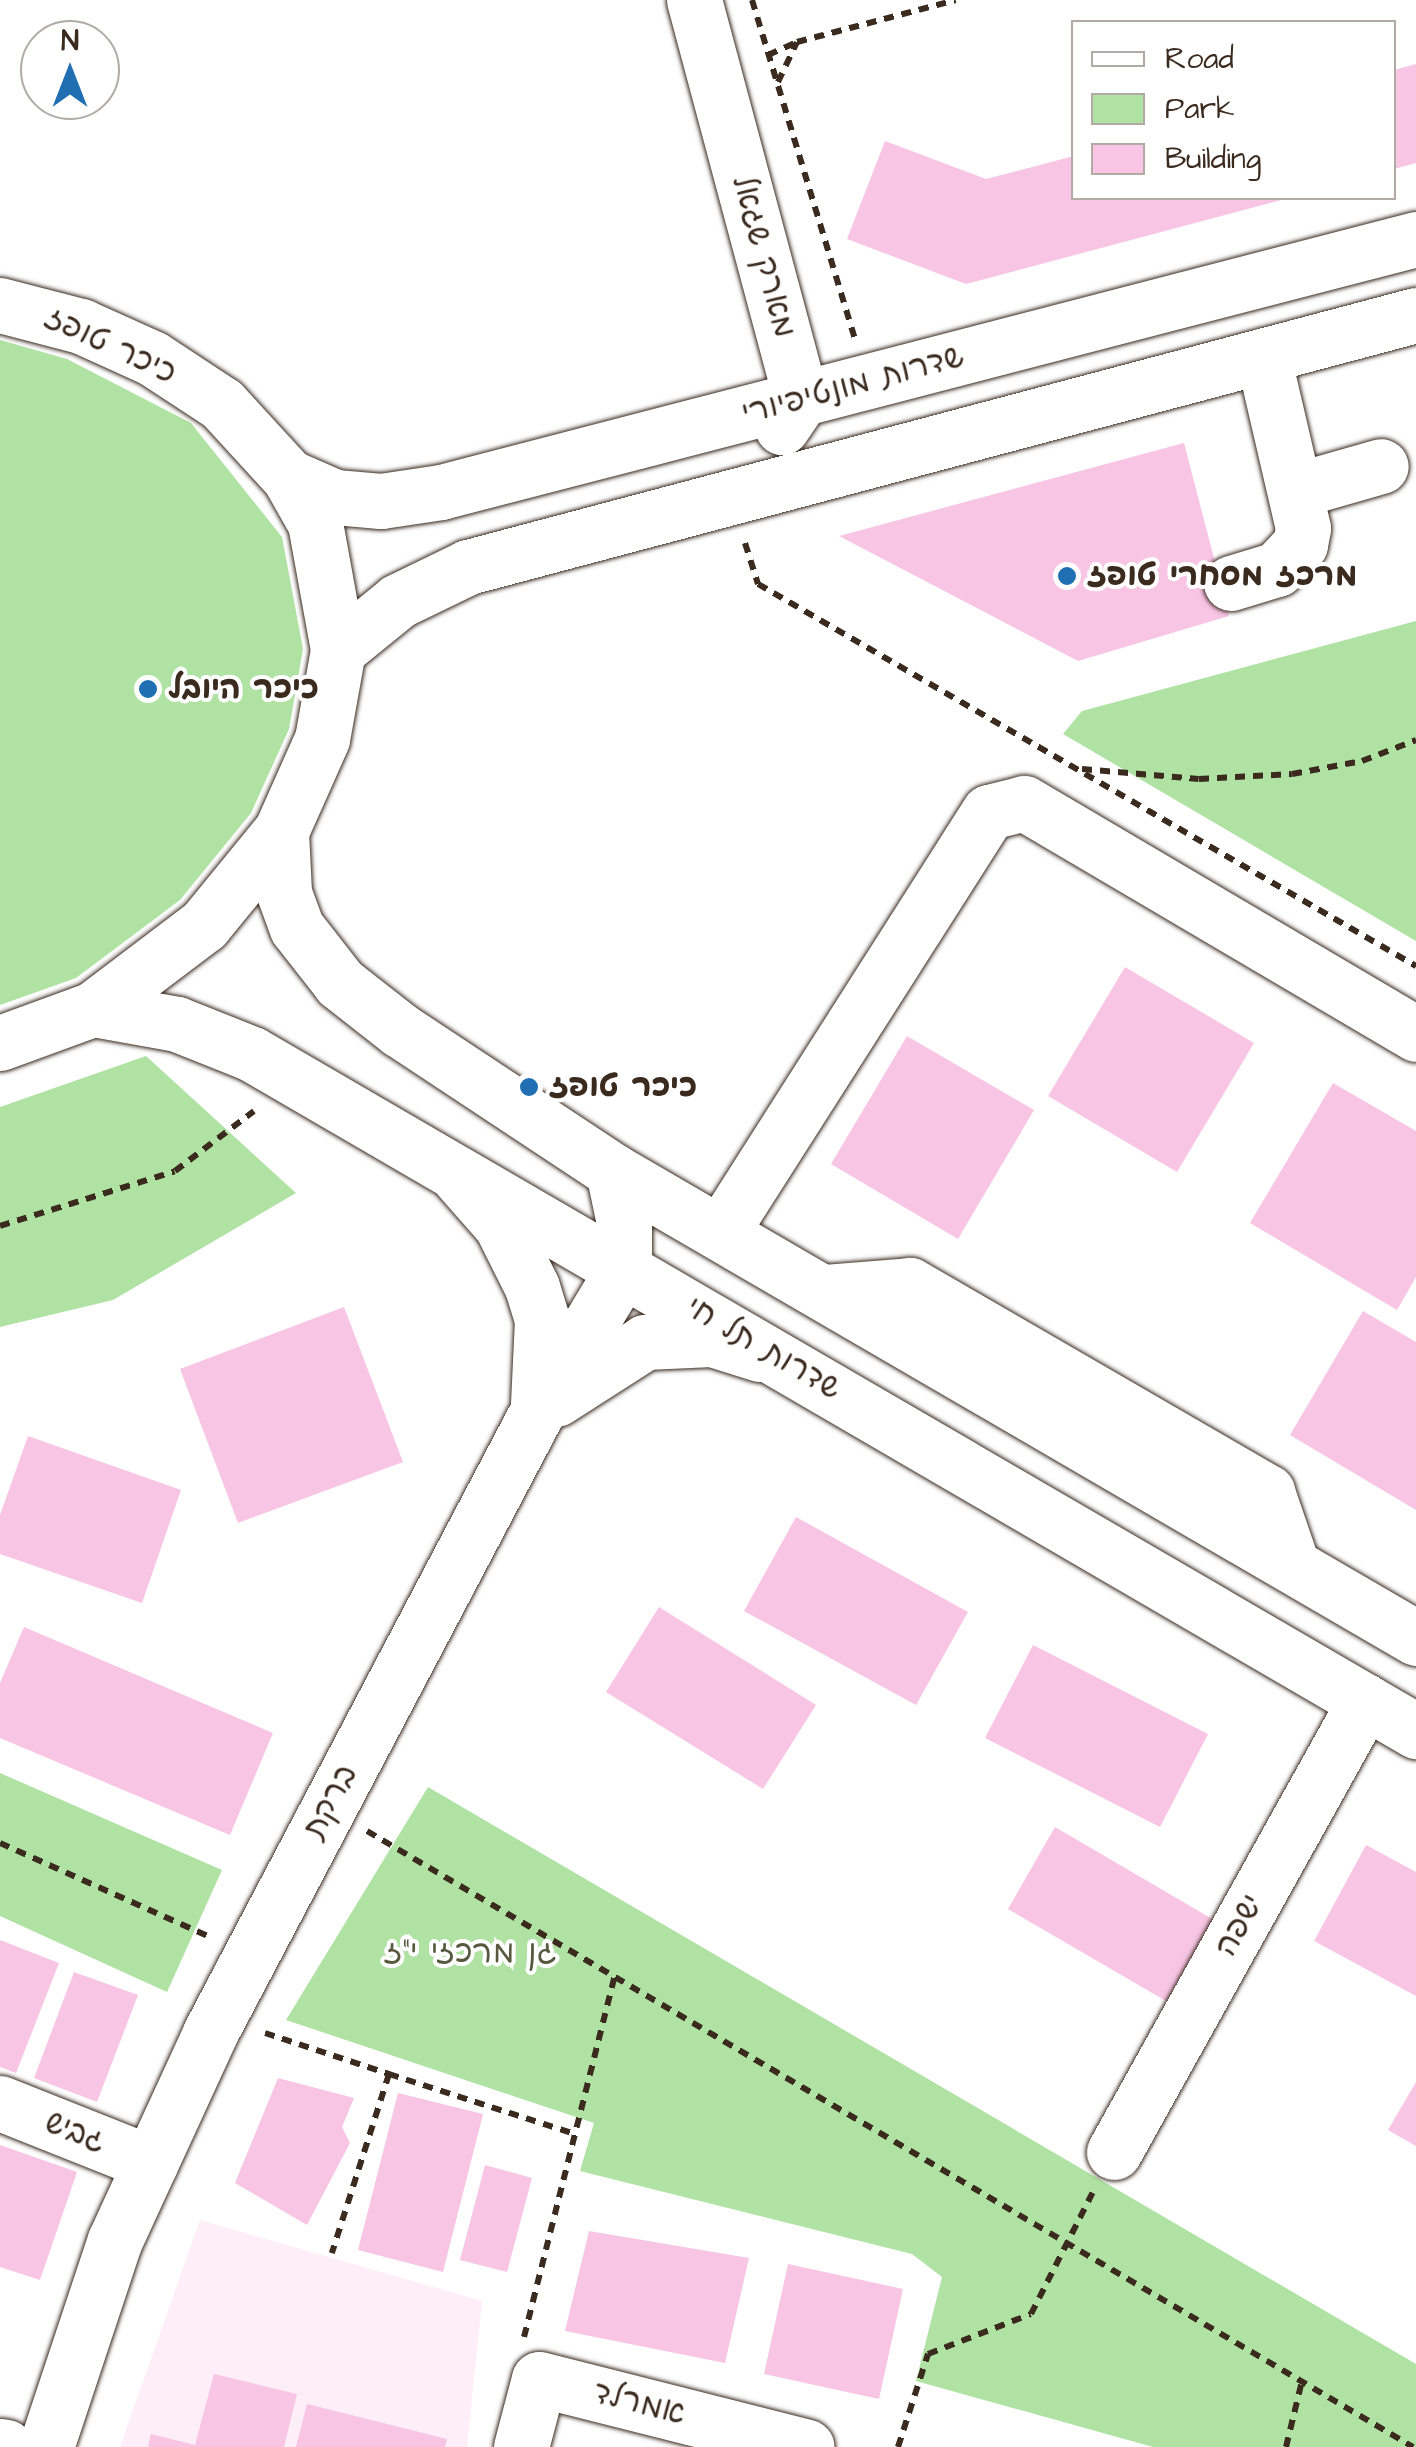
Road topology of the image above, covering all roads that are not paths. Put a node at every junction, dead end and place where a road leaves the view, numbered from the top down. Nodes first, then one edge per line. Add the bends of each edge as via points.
1 (694, 0) edge
2 (1416, 239) edge
3 (7, 298) edge
4 (1416, 316) edge
5 (1263, 356) junction
6 (801, 398) junction
7 (1380, 466) dead end
8 (289, 477) junction
9 (1297, 490) junction
10 (730, 496) junction
11 (1231, 584) dead end
12 (338, 650) junction
13 (281, 831) junction
14 (93, 1009) junction
15 (1416, 1034) edge
16 (0, 1043) edge
17 (450, 1168) junction
18 (613, 1171) junction
19 (721, 1232) junction
20 (624, 1268) junction
21 (784, 1362) junction
22 (537, 1412) junction
23 (1416, 1638) edge
24 (1365, 1701) junction
25 (1416, 1732) edge
26 (0, 2103) edge
27 (1114, 2152) road end
28 (151, 2162) junction
29 (46, 2447) edge
30 (521, 2447) edge
31 (807, 2447) edge

1 - 6 street, מארק שגאל
2 - 6 street, שדרות מונטיפיורי
3 - 8 street, כיכר טופז via 152,358 222,404
4 - 5 street
5 - 9 street
5 - 10 street
6 - 8 street, שדרות מונטיפיורי via 503,478 396,499 336,497
6 - 10 street
7 - 9 street
8 - 12 street, כיכר טופז via 315,524
9 - 11 street via 1303,528 1290,559
10 - 12 street via 468,567 398,601
12 - 13 street, כיכר טופז via 322,739
13 - 14 street, כיכר טופז via 204,925
13 - 18 street via 291,916 340,983
14 - 16 street, כיכר טופז
14 - 17 street, שדרות תל חי via 216,1036
15 - 19 street via 1024,803 989,812
17 - 20 street, שדרות תל חי
17 - 22 street via 501,1225 532,1288 542,1319
18 - 19 street
18 - 20 street via 624,1223
19 - 23 street
20 - 21 street, שדרות תל חי
20 - 22 street, ברקת
21 - 22 street via 712,1338 645,1342
21 - 24 street, שדרות תל חי
22 - 28 street, ברקת via 210,2033
24 - 25 street, שדרות תל חי
24 - 27 street, ישפה
26 - 28 street, גביש
28 - 29 street, ברקת via 115,2240
30 - 31 street, אמרלד via 539,2379

